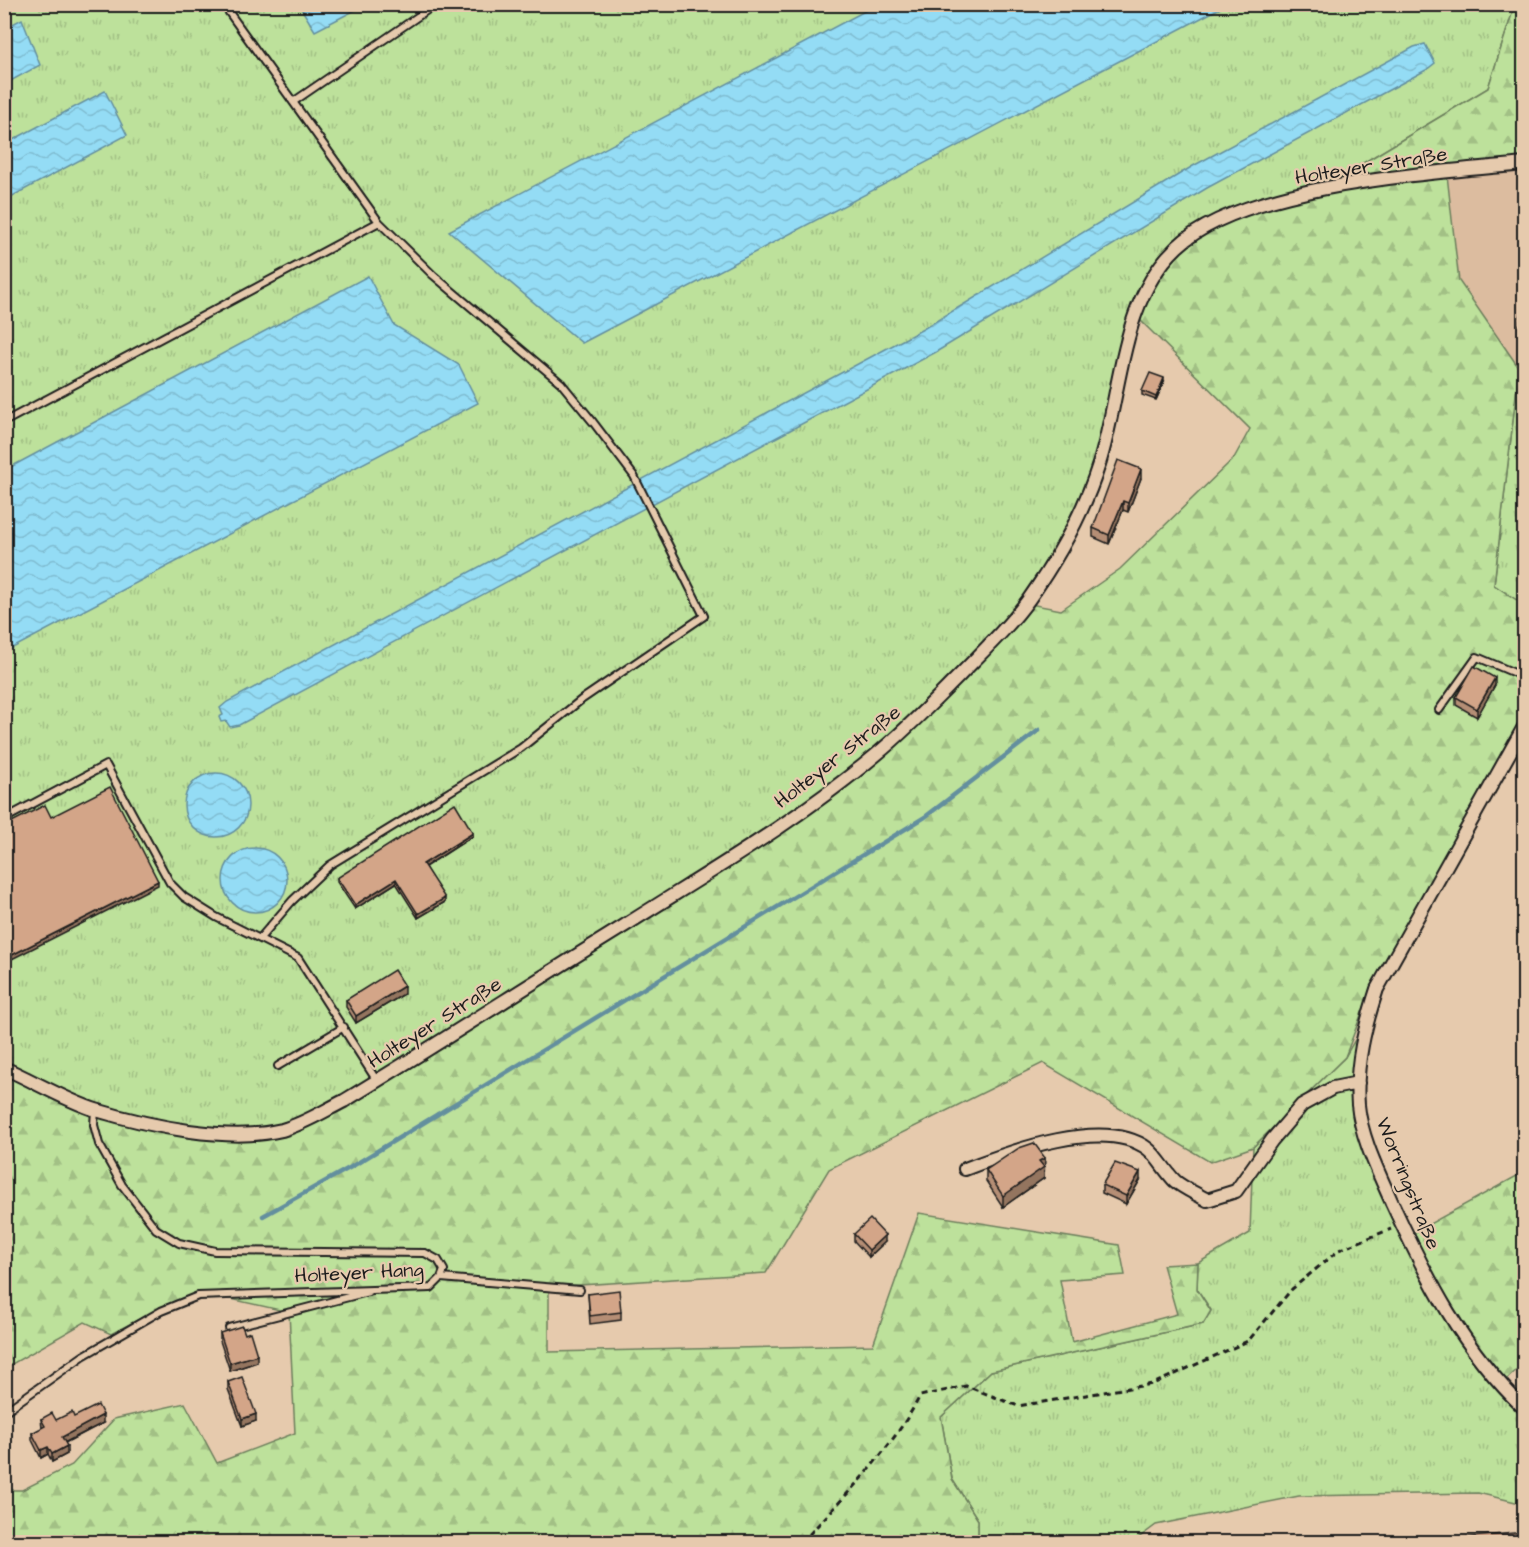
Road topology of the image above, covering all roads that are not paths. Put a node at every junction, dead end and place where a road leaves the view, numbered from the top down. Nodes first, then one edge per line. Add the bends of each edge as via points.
1 (223, 4) edge
2 (436, 4) edge
3 (293, 102) junction
4 (1524, 164) edge
5 (379, 222) junction
6 (4, 423) edge
7 (1524, 677) edge
8 (1439, 710) dead end
9 (1524, 727) edge
10 (4, 819) edge
11 (261, 937) junction
12 (344, 1027) junction
13 (278, 1066) dead end
14 (4, 1068) edge
15 (377, 1081) junction
16 (1358, 1083) junction
17 (94, 1109) junction
18 (965, 1169) dead end
19 (441, 1278) junction
20 (380, 1289) junction
21 (580, 1290) dead end
22 (229, 1328) edge
23 (1524, 1408) edge
24 (4, 1412) edge

1 - 3 lane
2 - 3 lane
3 - 5 lane
4 - 15 street, Holteyer Straße via 1325,188 1226,217 1202,228 1176,248 1149,285 1134,319 1099,465 1079,514 1026,603 977,658 914,722 844,781 741,852
5 - 6 lane
5 - 11 lane via 433,274 561,383 634,476 704,616 581,700 521,748 330,865
7 - 8 lane via 1477,657
9 - 16 street, Worringstraße via 1377,989 1363,1031
10 - 11 lane via 106,765 170,883 216,917
11 - 12 lane via 298,958
12 - 13 lane
12 - 15 lane
14 - 17 street, Holteyer Straße
15 - 17 street, Holteyer Straße via 311,1118 265,1133 198,1131
16 - 18 street via 1333,1088 1302,1105 1236,1191 1207,1200 1176,1182 1147,1148 1126,1139 1092,1136 1054,1140
16 - 23 street, Worringstraße via 1363,1130 1439,1301 1462,1337
17 - 19 lane, Holteyer Hang via 94,1125 109,1164 156,1229 173,1240 215,1251 425,1253 438,1260 444,1270
19 - 20 lane, Holteyer Hang via 431,1288
19 - 21 lane
20 - 22 lane
20 - 24 lane, Holteyer Hang via 198,1296 161,1311 83,1356

